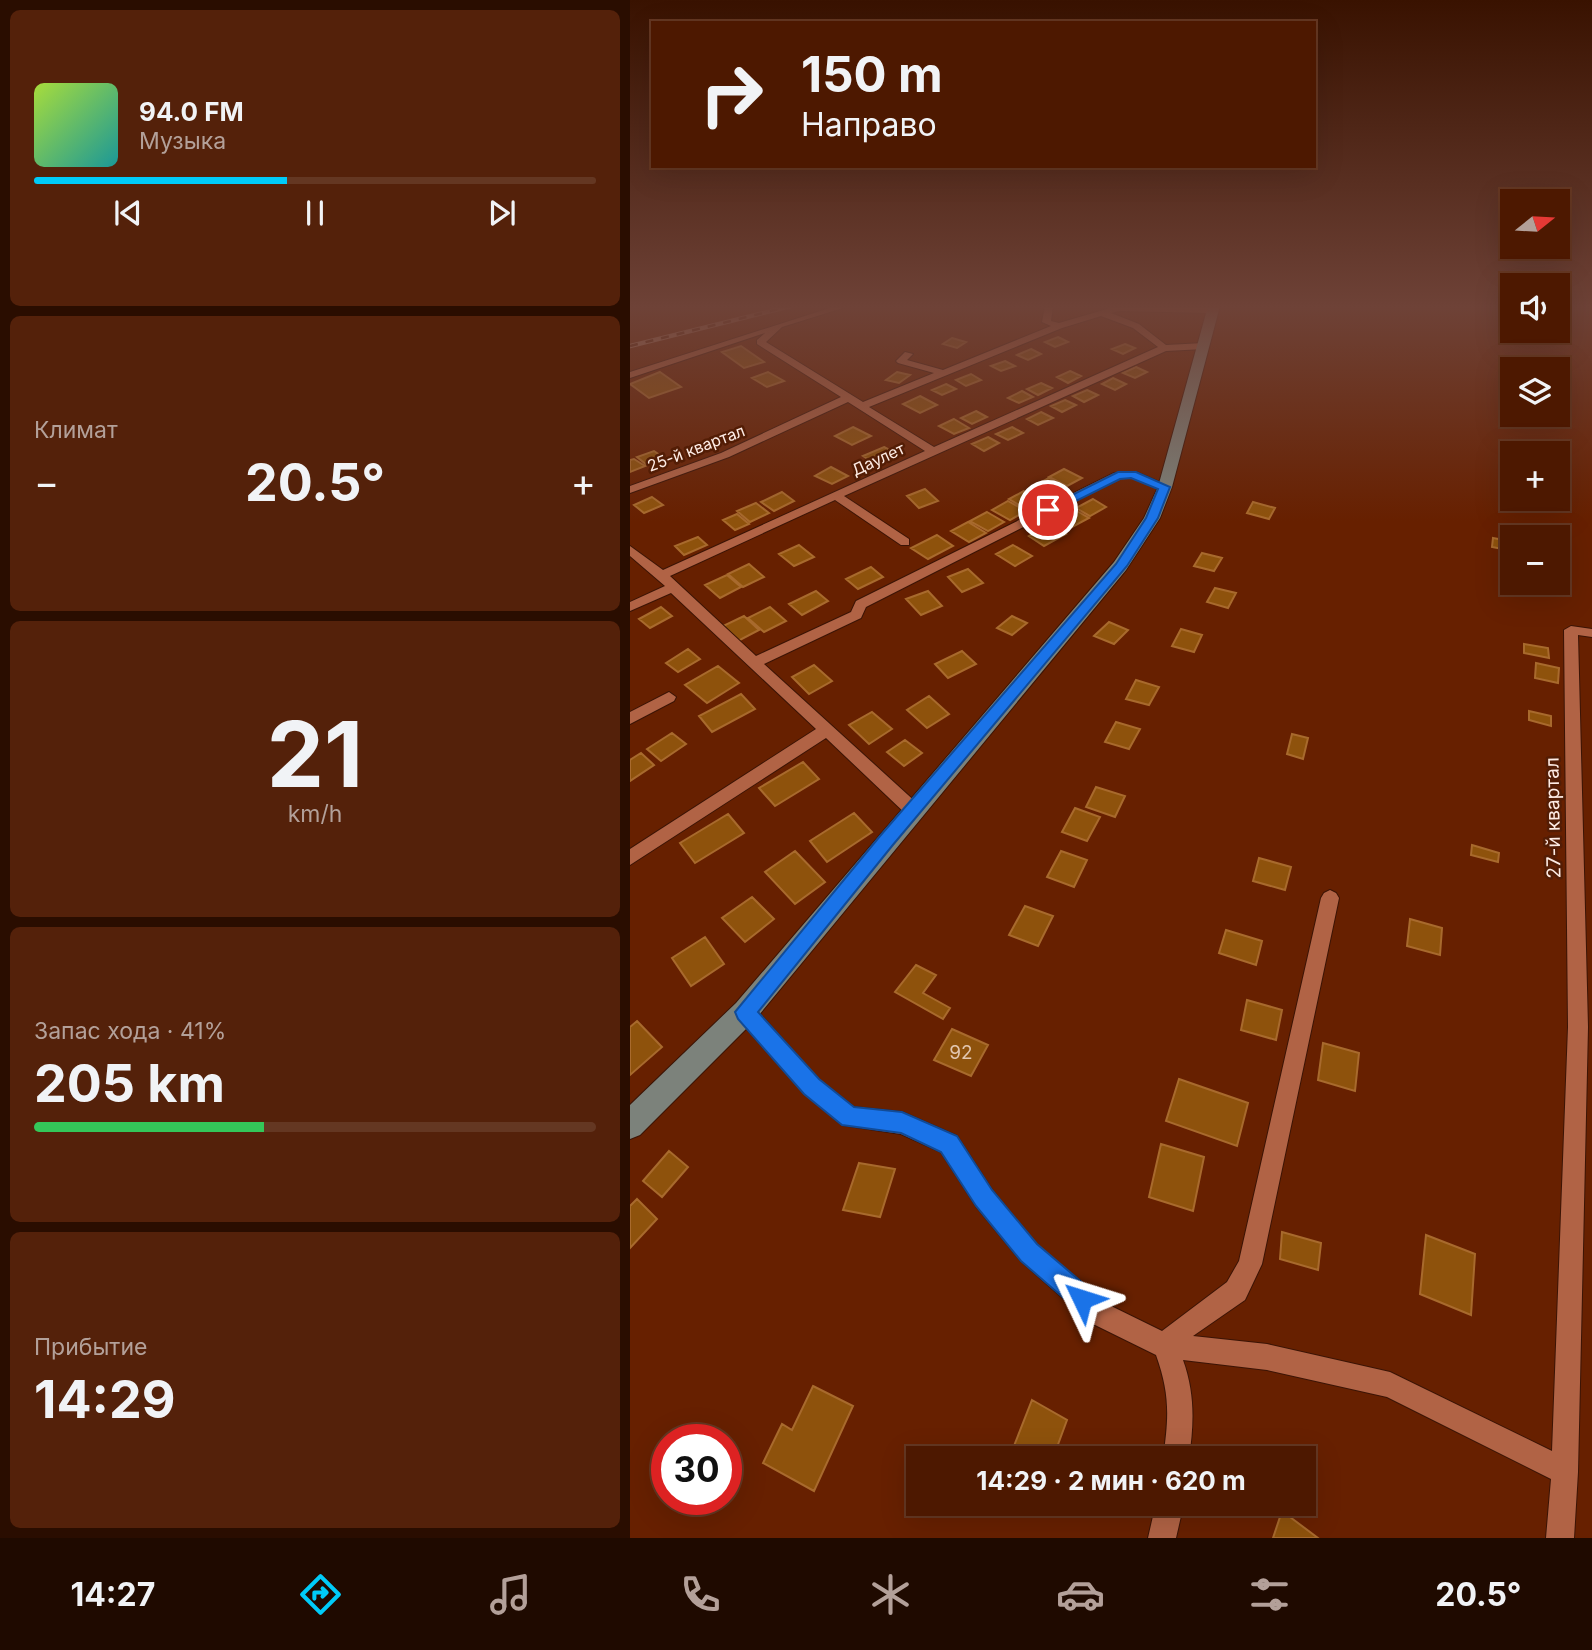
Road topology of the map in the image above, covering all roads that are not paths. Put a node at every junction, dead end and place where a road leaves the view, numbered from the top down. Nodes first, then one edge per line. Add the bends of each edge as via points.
1 (816, 378) edge
2 (931, 378) edge
3 (1098, 378) edge
4 (1195, 378) edge
5 (848, 398) junction
6 (862, 406) junction
7 (933, 452) junction
8 (1165, 487) junction
9 (630, 490) edge
10 (836, 496) junction
11 (905, 542) dead end
12 (630, 550) edge
13 (662, 575) junction
14 (673, 587) junction
15 (630, 607) edge
16 (1592, 633) edge
17 (754, 663) junction
18 (669, 697) dead end
19 (630, 719) edge
20 (826, 730) junction
21 (913, 810) junction
22 (630, 858) edge
23 (1330, 898) dead end
24 (745, 1012) junction
25 (630, 1125) edge
26 (1165, 1346) junction
27 (1178, 1446) edge
28 (1565, 1472) junction
29 (1167, 1516) edge
30 (1162, 1538) edge
31 (1560, 1538) edge

1 - 5 street, Даулет
2 - 6 street
3 - 7 street
4 - 8 street
5 - 6 street, Даулет
5 - 9 street, 25-й квартал via 725,455
6 - 7 street, Даулет
7 - 10 street, Даулет
8 - 17 street via 1132,474 1118,475 861,604 856,615
8 - 21 street via 1152,518 1120,566
10 - 11 street
10 - 13 street, Даулет
12 - 13 street
13 - 14 street
14 - 15 street
14 - 17 street
16 - 28 street, 27-й квартал via 1571,630 1578,1027
17 - 20 street
18 - 19 street
20 - 21 street
20 - 22 street
21 - 24 street
23 - 26 street via 1250,1264 1236,1291
24 - 25 street
24 - 26 street via 811,1086 850,1117 902,1123 949,1144 984,1198 1029,1253 1100,1314
26 - 27 street via 1180,1384
26 - 28 street via 1267,1357 1390,1385
28 - 31 street
29 - 30 street

